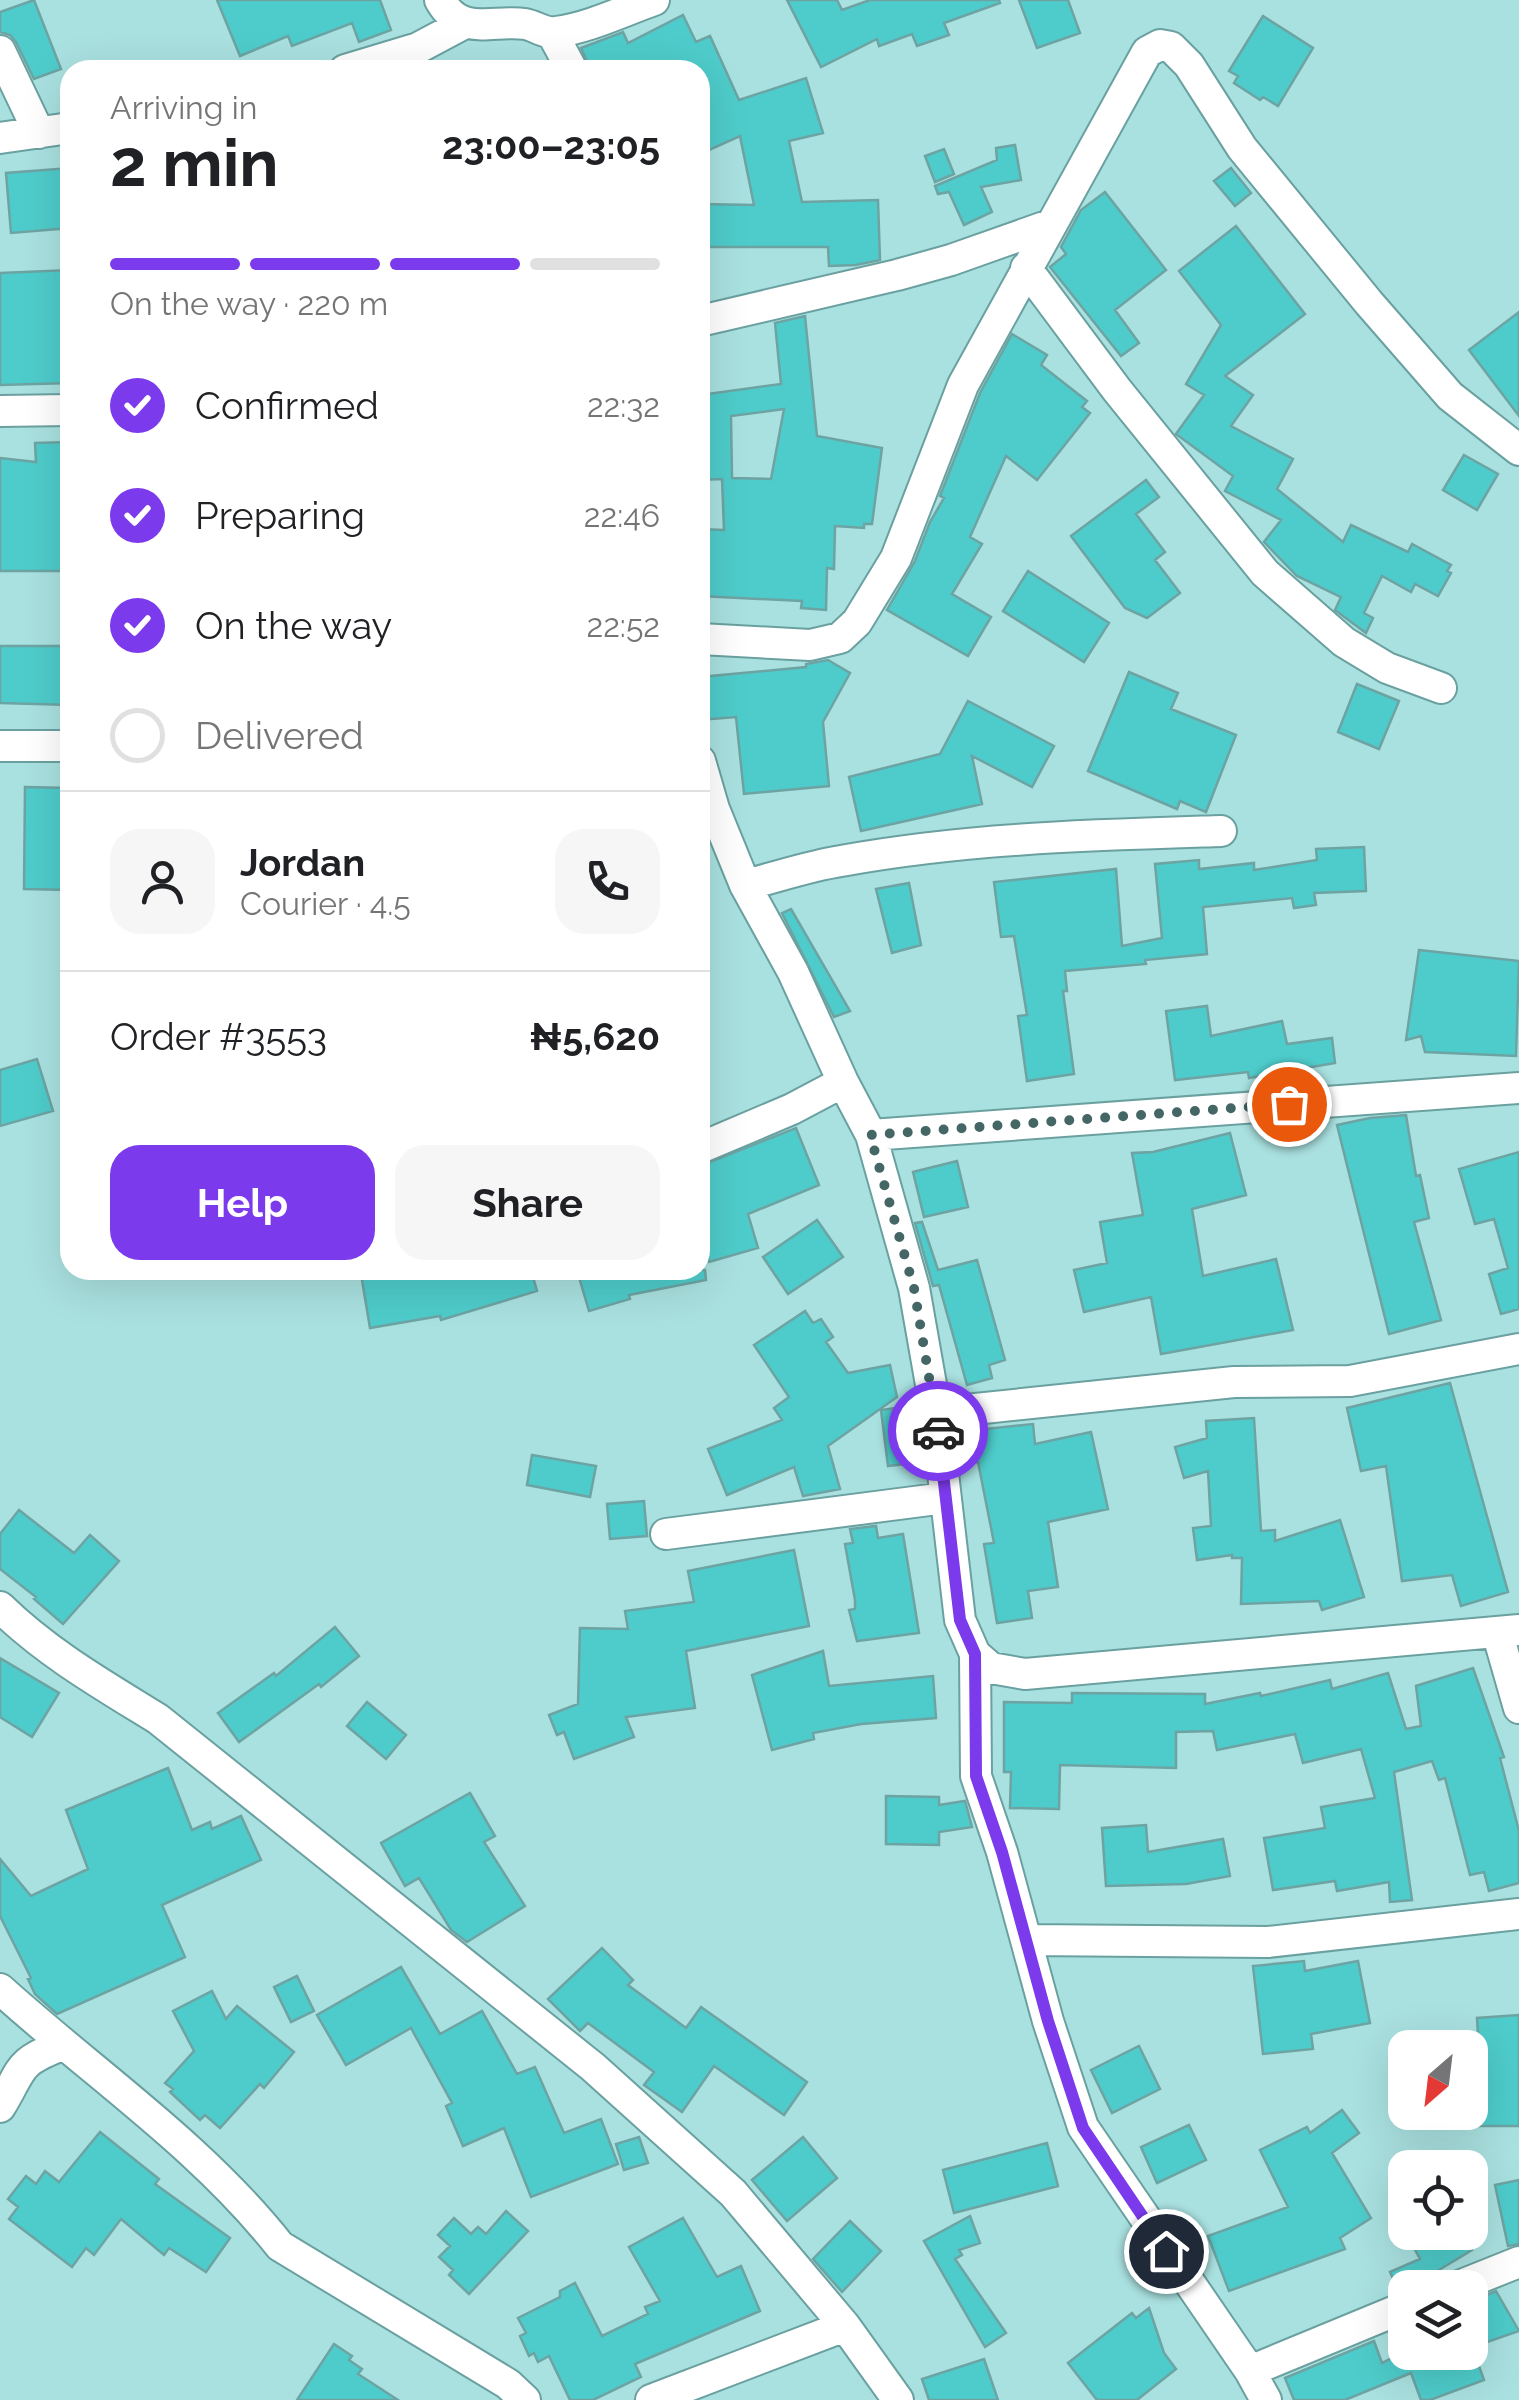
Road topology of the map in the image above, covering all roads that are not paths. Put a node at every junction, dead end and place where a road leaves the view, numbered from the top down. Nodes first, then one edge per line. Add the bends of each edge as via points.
1 (440, 0) edge
2 (654, 0) edge
3 (466, 23) junction
4 (552, 34) junction
5 (0, 50) edge
6 (378, 60) edge
7 (566, 60) edge
8 (60, 130) edge
9 (39, 133) junction
10 (0, 138) edge
11 (1050, 225) junction
12 (1026, 268) junction
13 (710, 320) edge
14 (60, 410) edge
15 (0, 411) edge
16 (1519, 450) edge
17 (710, 640) edge
18 (1440, 688) dead end
19 (0, 746) edge
20 (60, 746) edge
21 (710, 795) edge
22 (1220, 831) dead end
23 (745, 885) junction
24 (843, 1082) junction
25 (1519, 1088) edge
26 (870, 1135) junction
27 (710, 1144) edge
28 (1519, 1348) edge
29 (936, 1412) junction
30 (945, 1498) junction
31 (666, 1534) dead end
32 (0, 1607) edge
33 (1508, 1632) edge
34 (975, 1654) junction
35 (1519, 1708) edge
36 (1519, 1914) edge
37 (1026, 1940) junction
38 (0, 1989) edge
39 (62, 2045) junction
40 (0, 2107) edge
41 (1519, 2262) edge
42 (1488, 2274) edge
43 (1388, 2313) edge
44 (845, 2326) junction
45 (1250, 2371) junction
46 (525, 2400) edge
47 (652, 2400) edge
48 (898, 2400) edge
49 (1266, 2400) edge

1 - 3 street
2 - 4 street
3 - 4 street via 524,24
3 - 6 street
4 - 7 street
5 - 9 street
8 - 9 street
9 - 10 street
11 - 12 street
11 - 13 street via 951,260
11 - 16 street via 1147,52 1171,47 1242,148 1380,316 1450,396
12 - 17 street via 963,385 896,558 856,622 840,638 810,645
12 - 18 street via 1264,573 1344,642 1386,668
14 - 15 street
19 - 20 street
21 - 23 street
22 - 23 street via 935,847 838,861
23 - 24 street
24 - 26 street
24 - 27 street
25 - 26 street
26 - 29 street via 914,1288
28 - 29 street via 1350,1381 1234,1382
29 - 30 street
30 - 31 street
30 - 34 street via 960,1620
32 - 44 street via 23,1630 174,1731 592,2067 733,2193
33 - 34 street via 1024,1674 991,1668
33 - 35 street
34 - 37 street via 976,1776
36 - 37 street via 1268,1942
37 - 45 street via 1083,2128
38 - 39 street
39 - 40 street via 31,2056
39 - 46 street via 176,2138 280,2246
41 - 42 street
43 - 45 street
44 - 47 street
44 - 48 street
45 - 49 street

